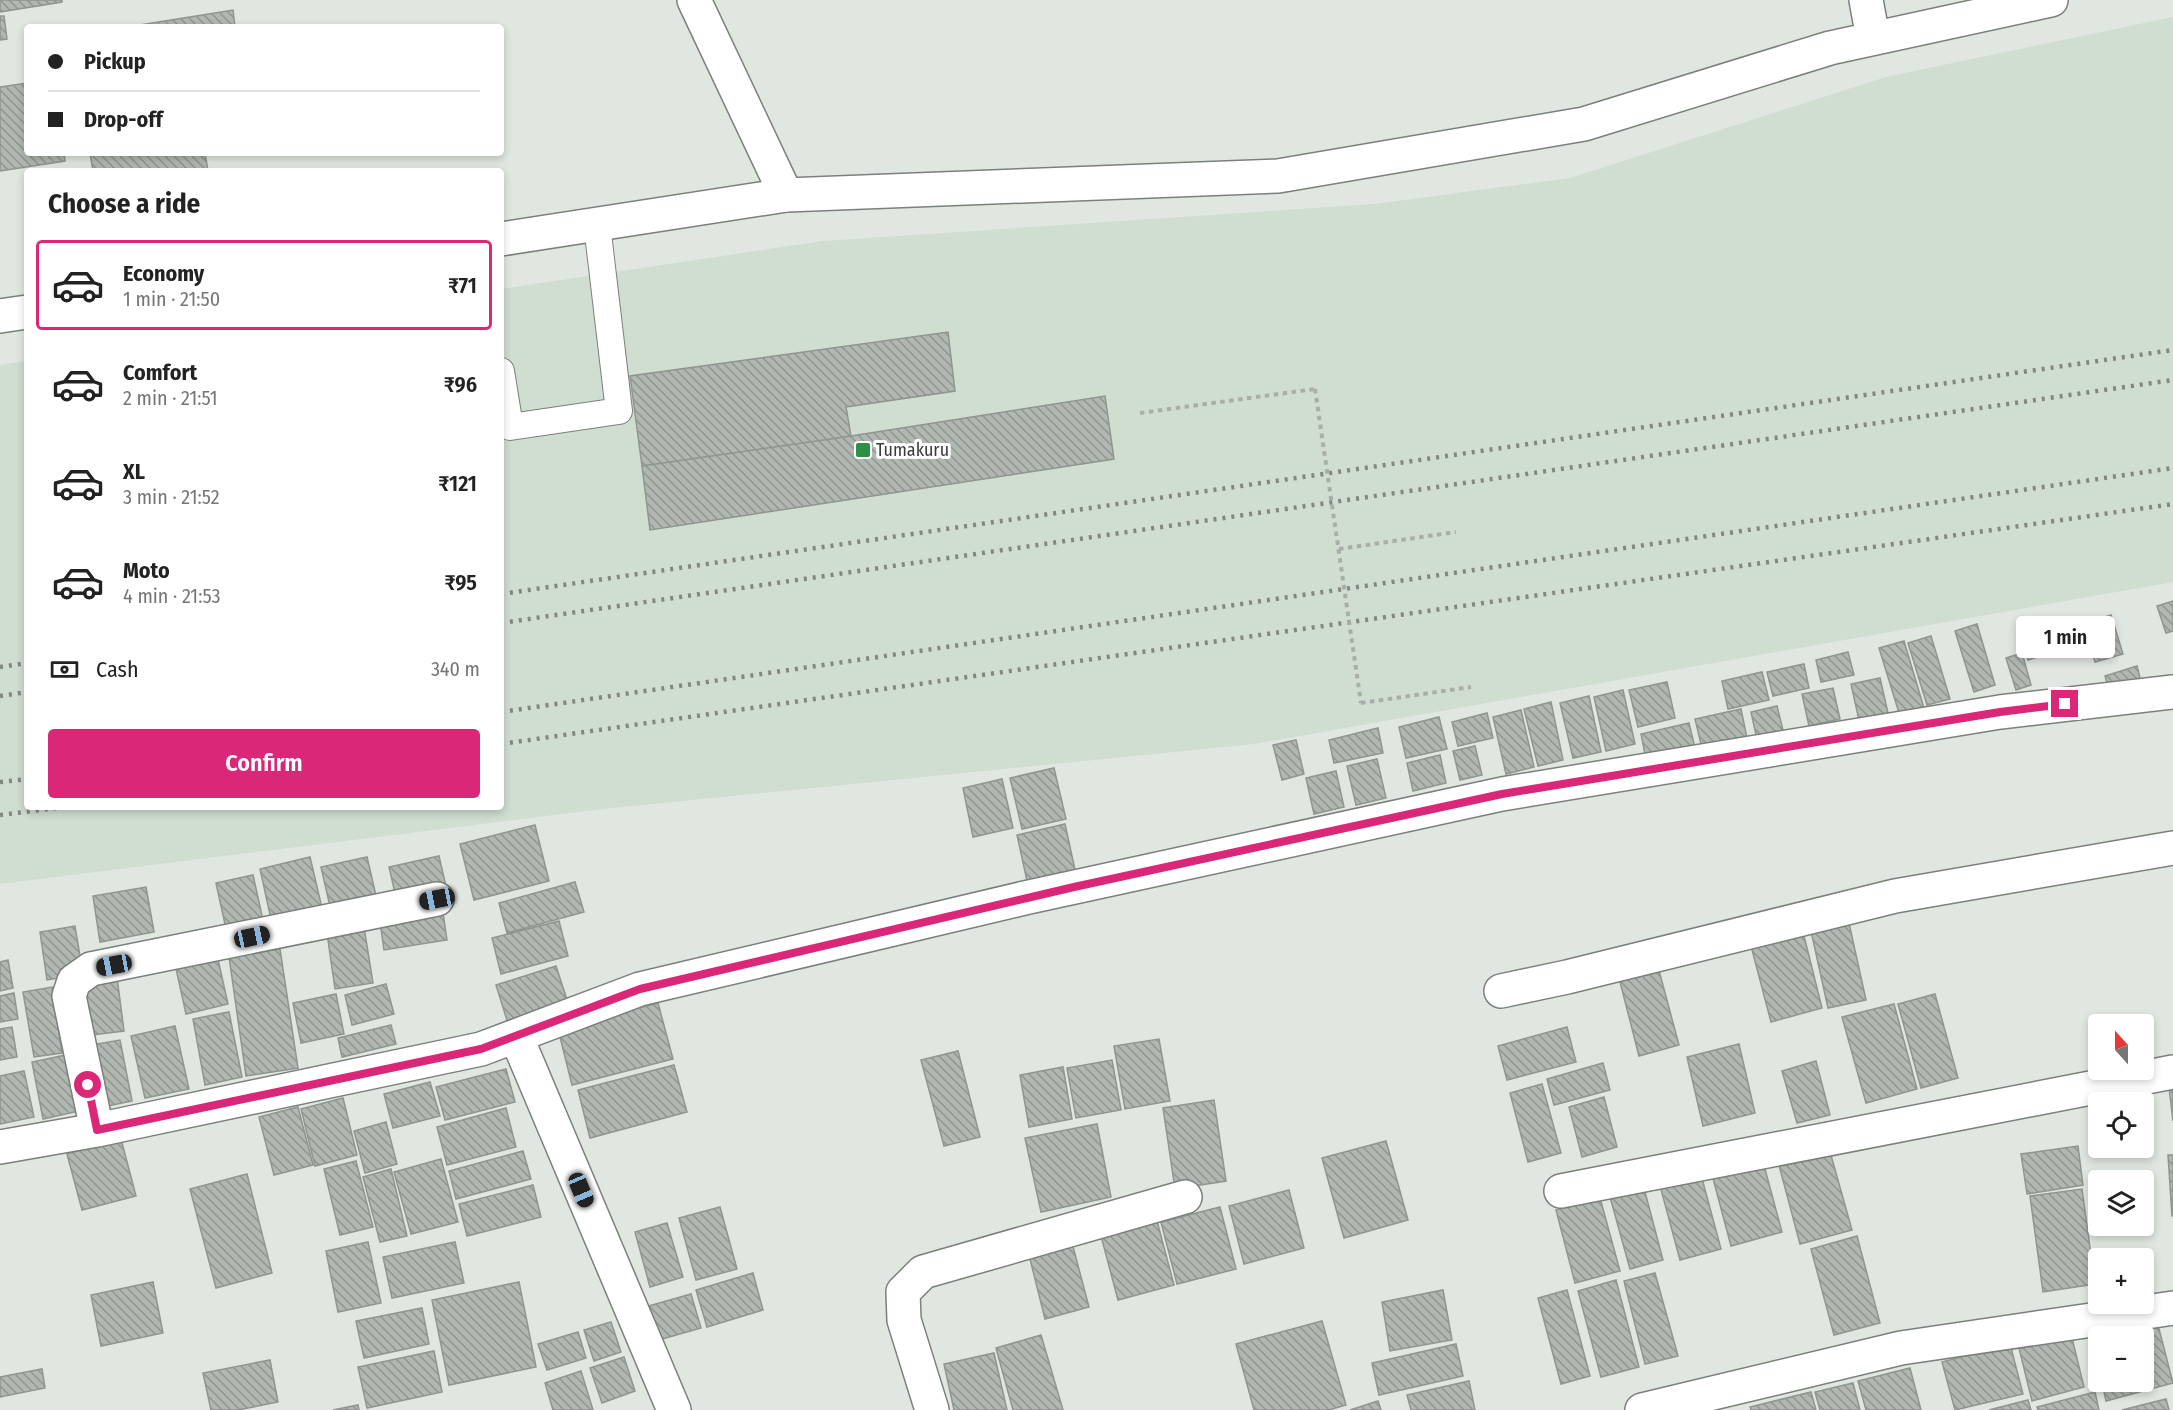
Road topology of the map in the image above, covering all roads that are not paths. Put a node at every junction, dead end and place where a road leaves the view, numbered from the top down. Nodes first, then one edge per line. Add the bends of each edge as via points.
1 (694, 0) edge
2 (1866, 0) edge
3 (2051, 0) edge
4 (1873, 38) junction
5 (786, 195) junction
6 (597, 225) junction
7 (504, 239) edge
8 (24, 312) edge
9 (0, 316) edge
10 (504, 390) edge
11 (2173, 692) edge
12 (2173, 848) edge
13 (437, 899) dead end
14 (1501, 991) dead end
15 (516, 1036) junction
16 (2173, 1072) edge
17 (97, 1130) junction
18 (0, 1147) edge
19 (1561, 1191) dead end
20 (1185, 1197) dead end
21 (2173, 1308) edge
22 (1647, 1409) edge
23 (674, 1410) edge
24 (932, 1410) edge

1 - 5 street
2 - 4 street
3 - 4 street
4 - 5 street via 1584,124 1278,176
5 - 6 street
6 - 7 street
6 - 10 lane via 619,411 510,427
8 - 9 street
11 - 15 street via 2000,712 1502,794 1029,897 640,989
12 - 14 street via 1895,896
13 - 17 street via 91,969 74,981 69,996
15 - 17 street via 481,1049
15 - 23 street
16 - 19 street
17 - 18 street
20 - 24 street via 923,1272 903,1292 904,1320
21 - 22 street via 1901,1348

